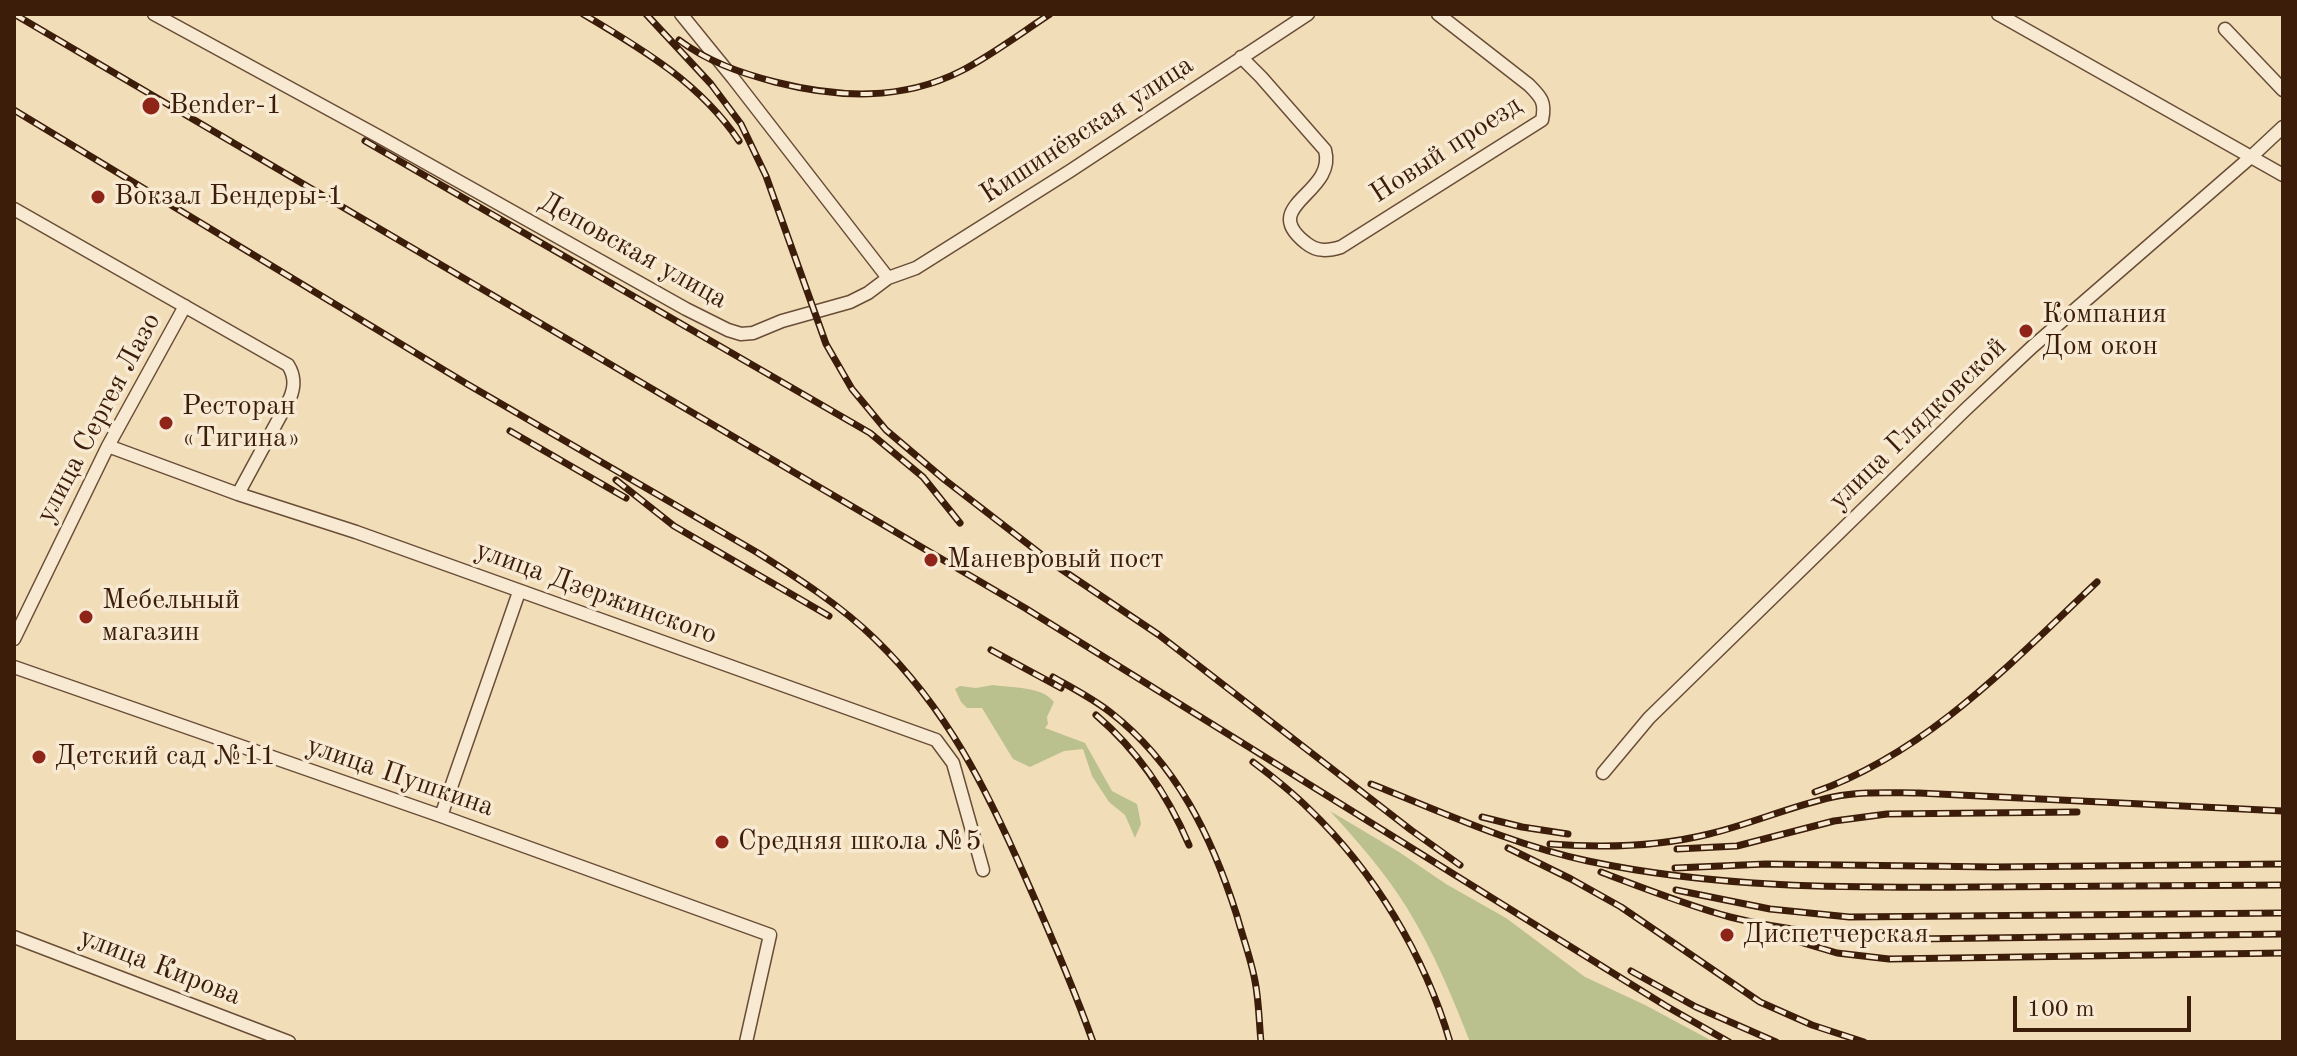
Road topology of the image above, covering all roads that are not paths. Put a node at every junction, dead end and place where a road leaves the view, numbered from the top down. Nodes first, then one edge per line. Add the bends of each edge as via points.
1 (154, 14) edge
2 (681, 14) edge
3 (1308, 14) edge
4 (1438, 14) edge
5 (1998, 14) edge
6 (2225, 29) dead end
7 (1241, 57) junction
8 (2283, 90) edge
9 (2283, 127) edge
10 (2252, 156) junction
11 (2283, 175) edge
12 (14, 209) edge
13 (888, 278) junction
14 (185, 306) junction
15 (108, 446) junction
16 (238, 494) junction
17 (519, 592) junction
18 (14, 639) edge
19 (14, 667) edge
20 (1603, 773) dead end
21 (441, 816) junction
22 (983, 870) dead end
23 (14, 937) edge
24 (289, 1042) edge
25 (746, 1042) edge

1 - 13 street, Деповская улица via 728,330 753,333 850,302
2 - 13 street
3 - 7 street, Кишинёвская улица
4 - 7 street, Новый проезд via 1540,96 1542,120 1330,250 1309,246 1290,224 1290,214 1326,170 1325,150
5 - 10 street
6 - 8 street
7 - 13 street, Кишинёвская улица via 916,268
9 - 10 street, улица Глядковской
10 - 11 street
10 - 20 street, улица Глядковской via 1965,410 1649,718
12 - 14 street
14 - 15 street, улица Сергея Лазо
14 - 16 street via 282,360 292,371 290,398
15 - 16 street, улица Дзержинского
15 - 18 street, улица Сергея Лазо
16 - 17 street, улица Дзержинского
17 - 21 street
17 - 22 street, улица Дзержинского via 936,740 953,763
19 - 21 street, улица Пушкина
21 - 25 street, улица Пушкина via 770,935
23 - 24 street, улица Кирова

